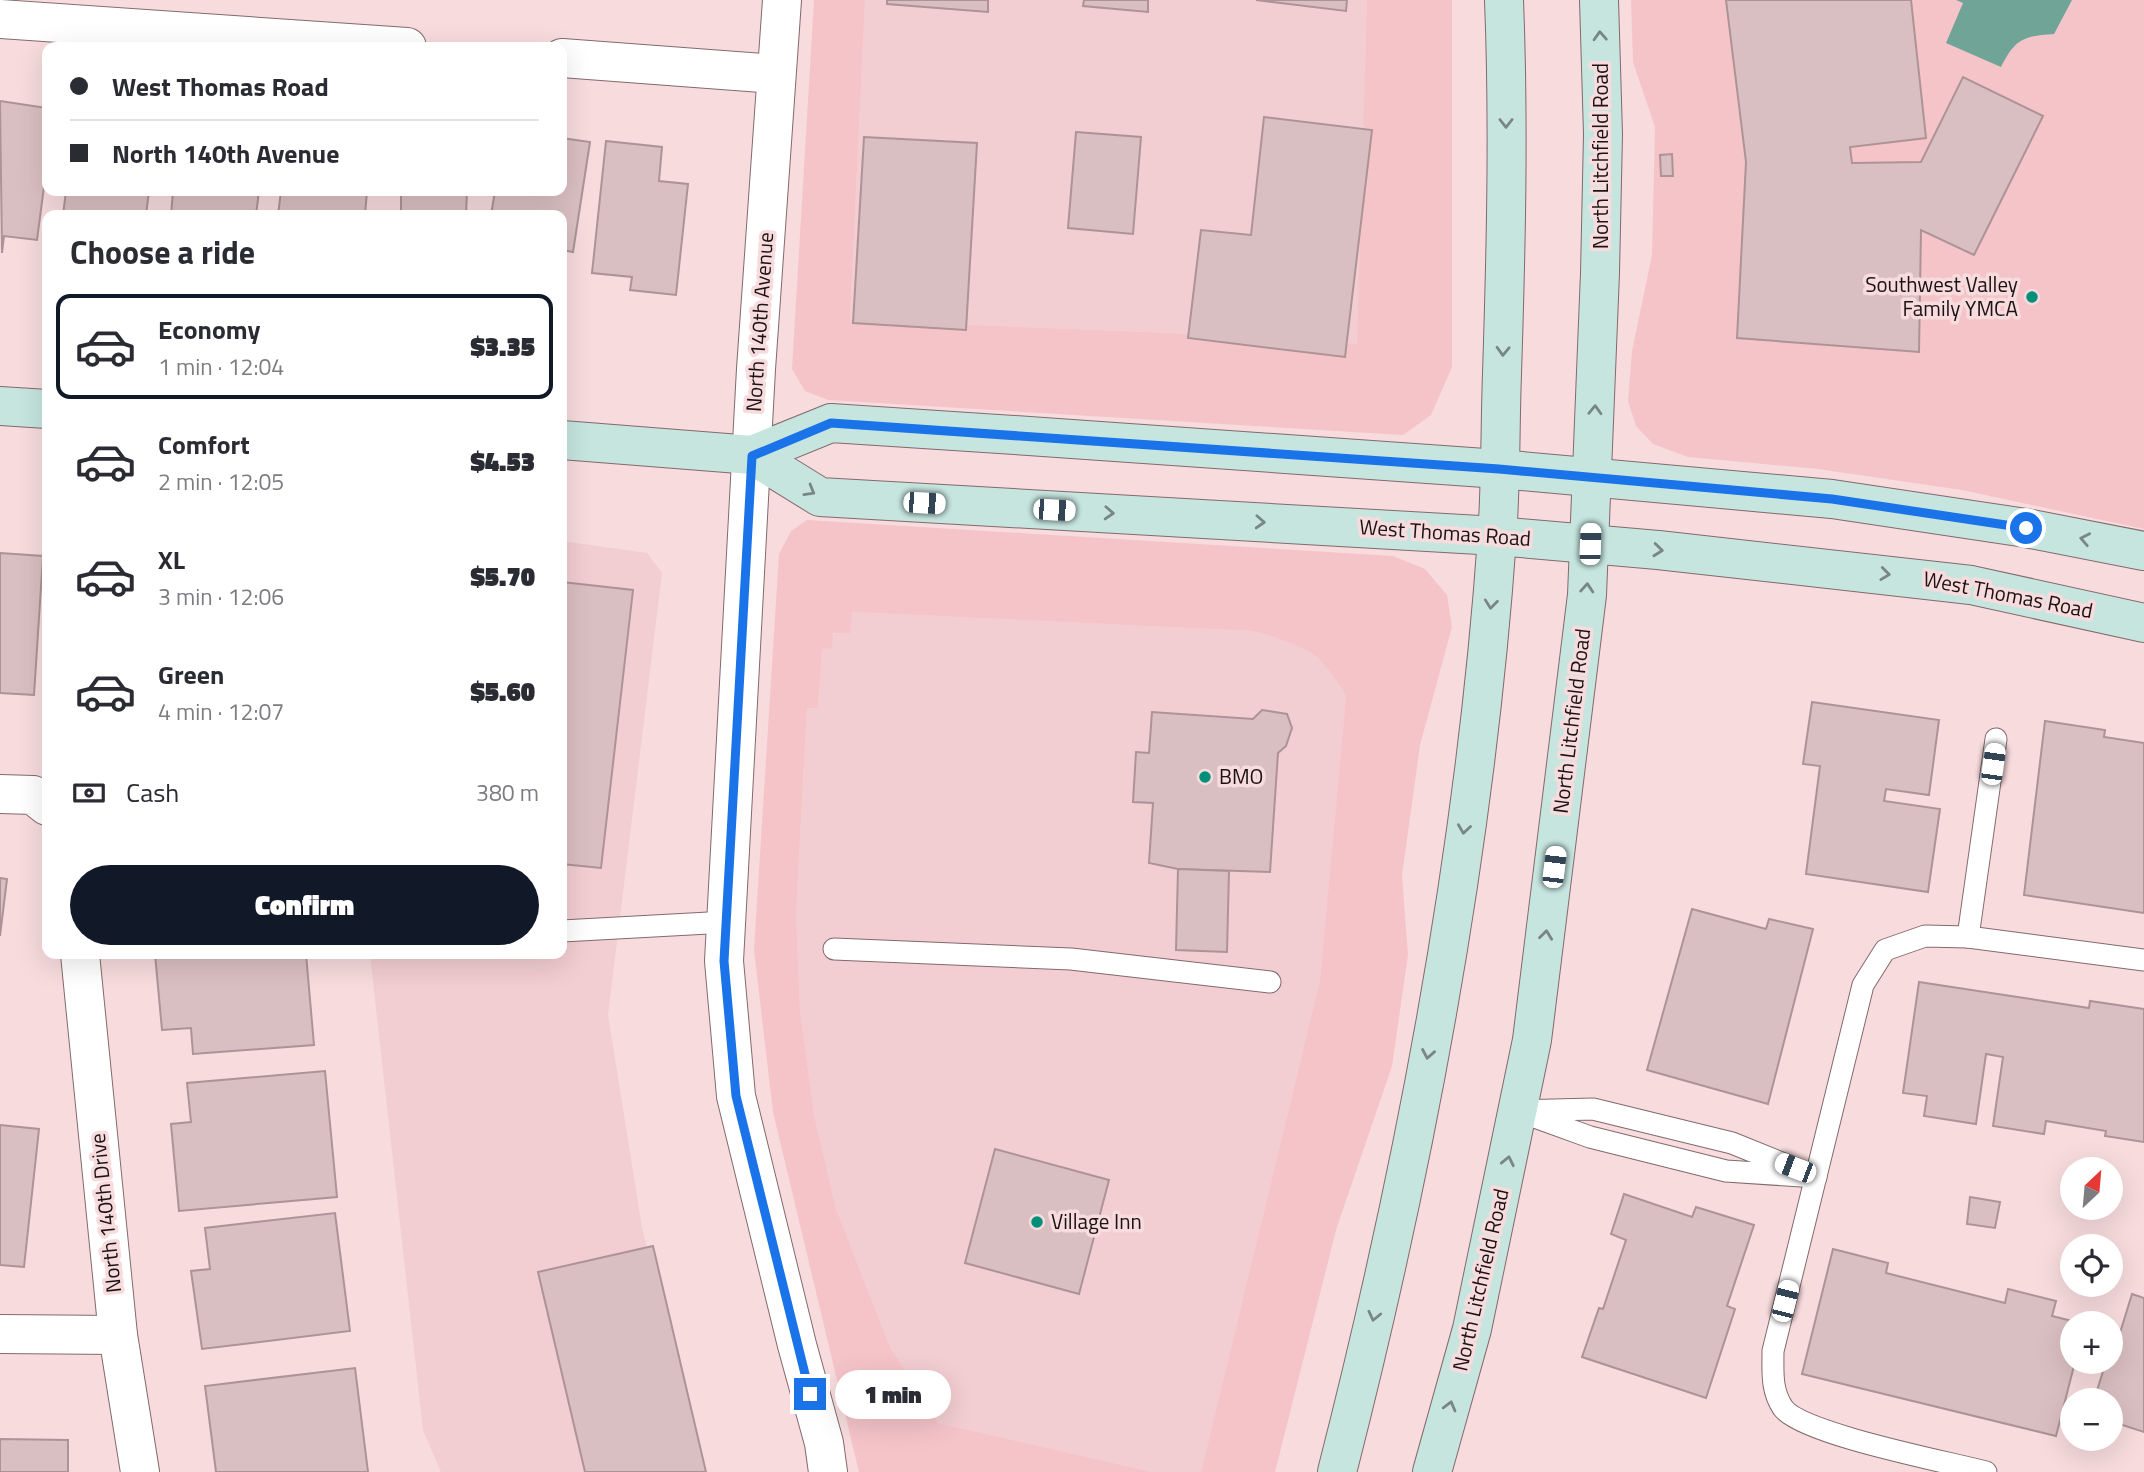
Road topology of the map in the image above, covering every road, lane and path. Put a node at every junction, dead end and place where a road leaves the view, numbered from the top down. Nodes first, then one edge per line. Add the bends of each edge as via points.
1 (782, 0) edge
2 (1504, 0) edge
3 (1599, 0) edge
4 (0, 19) edge
5 (334, 42) edge
6 (567, 58) edge
7 (776, 74) junction
8 (0, 406) edge
9 (42, 409) edge
10 (567, 440) edge
11 (752, 456) junction
12 (1499, 469) junction
13 (1591, 478) junction
14 (1497, 536) junction
15 (1590, 544) junction
16 (2144, 551) edge
17 (2144, 623) edge
18 (1996, 739) dead end
19 (0, 794) edge
20 (42, 802) edge
21 (727, 922) junction
22 (567, 931) edge
23 (1969, 937) junction
24 (834, 949) dead end
25 (80, 959) edge
26 (2144, 960) edge
27 (1270, 982) dead end
28 (1518, 1111) junction
29 (1701, 1136) junction
30 (1695, 1163) junction
31 (1816, 1177) junction
32 (0, 1334) edge
33 (118, 1335) junction
34 (140, 1472) edge
35 (828, 1472) edge
36 (1337, 1472) edge
37 (1432, 1472) edge
38 (1986, 1472) edge

1 - 7 street, North 140th Avenue
2 -> 12 main road via 1505,256
13 -> 3 main road, North Litchfield Road via 1603,148
4 - 5 street
6 - 7 street
7 - 11 street, North 140th Avenue
8 - 9 main road
10 - 11 main road, West Thomas Road
11 - 12 main road, West Thomas Road via 831,423
11 -> 14 main road, West Thomas Road via 820,497
11 - 21 street, North 140th Avenue
12 - 13 main road, West Thomas Road
12 - 14 main road
13 - 15 main road, North Litchfield Road
16 -> 13 main road, West Thomas Road via 1832,499
14 - 15 main road, West Thomas Road
14 -> 36 main road via 1478,736 1444,963 1390,1250
15 -> 17 main road, West Thomas Road via 1970,585
28 -> 15 main road, North Litchfield Road via 1539,990
18 - 23 lane
19 - 20 street via 33,795
21 - 22 lane
21 - 35 street, North 140th Avenue via 724,961 736,1096
23 - 26 lane
23 - 31 lane via 1925,936 1885,950 1863,985
24 - 27 lane via 1071,959
25 - 33 street, North 140th Drive
28 - 29 lane via 1593,1109
28 - 30 lane via 1590,1137
37 -> 28 main road, North Litchfield Road via 1472,1329
29 - 30 lane
29 - 31 lane via 1732,1143
30 - 31 lane via 1726,1171
31 - 38 lane via 1773,1351 1773,1387 1784,1410 1818,1429
32 - 33 street
33 - 34 street, North 140th Drive

